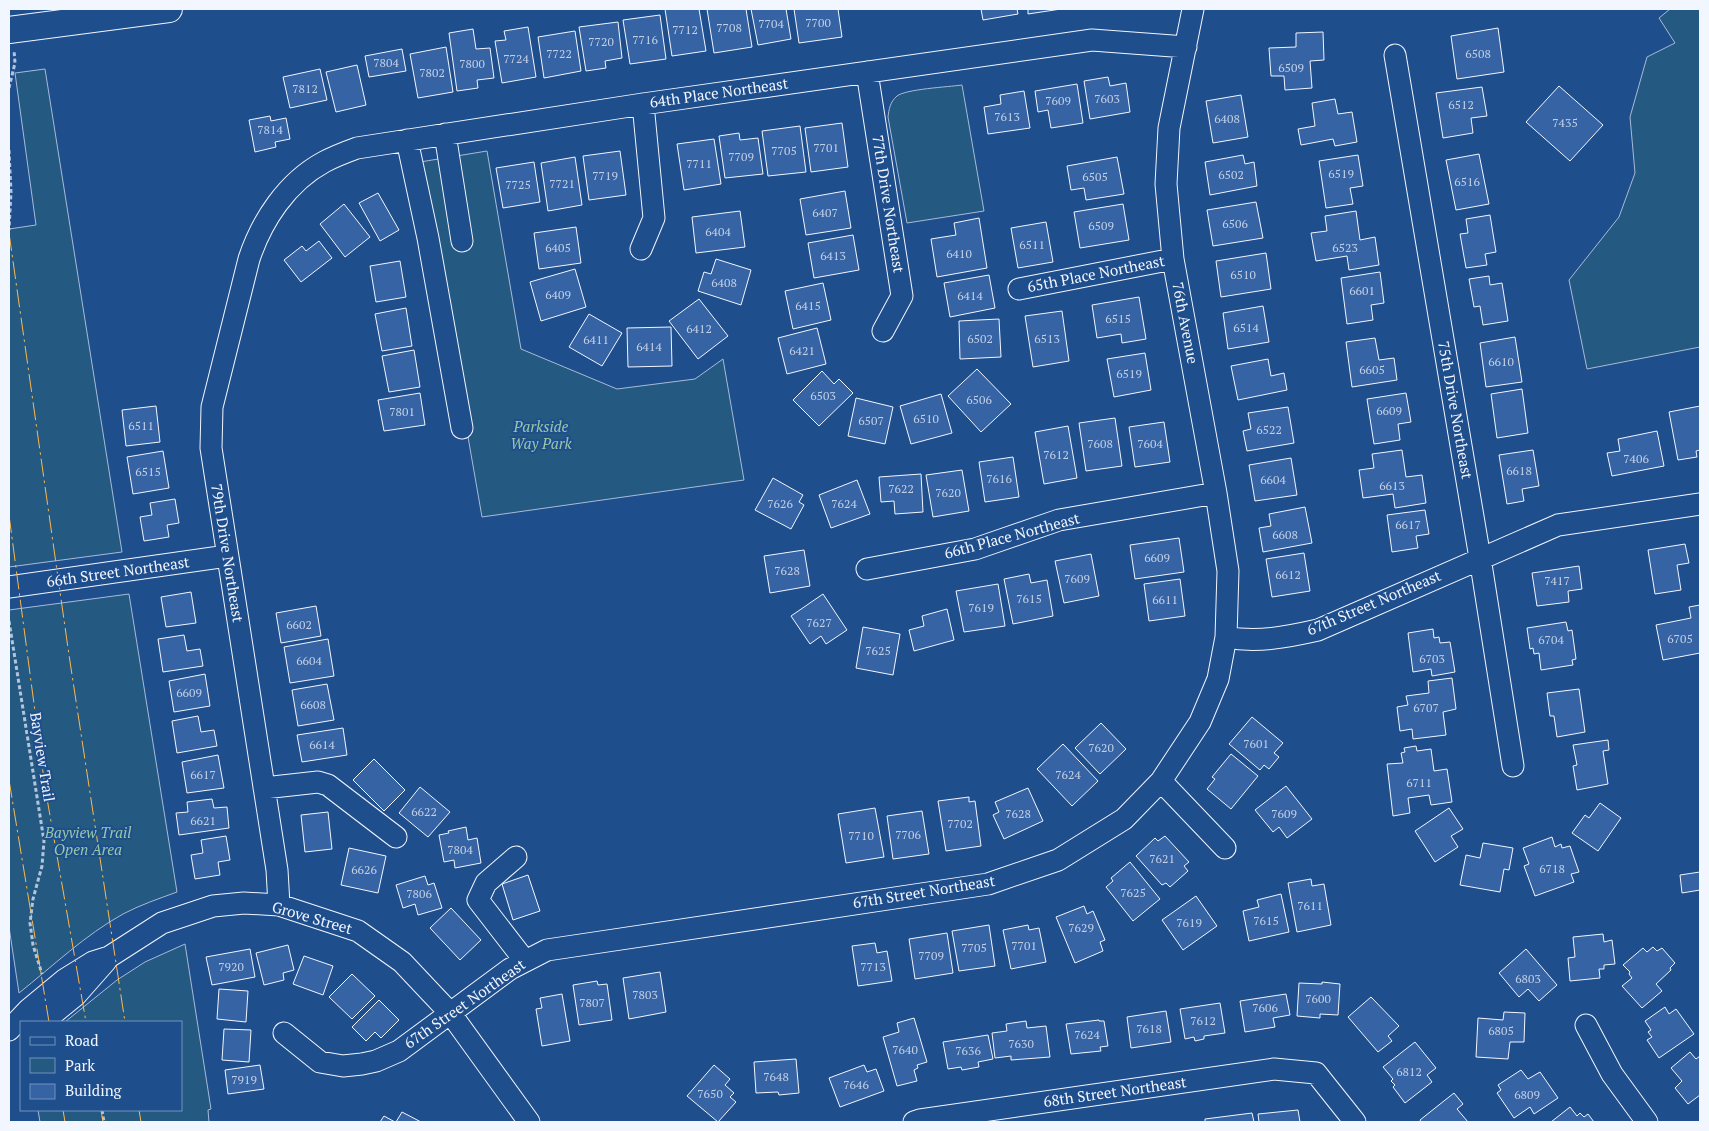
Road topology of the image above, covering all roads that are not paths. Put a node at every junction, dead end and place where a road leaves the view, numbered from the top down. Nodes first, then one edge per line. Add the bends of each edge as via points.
1 (169, 9) edge
2 (1193, 9) edge
3 (10, 30) edge
4 (1186, 47) junction
5 (1395, 55) dead end
6 (867, 72) junction
7 (643, 104) junction
8 (445, 134) junction
9 (407, 140) junction
10 (273, 208) joint
11 (462, 241) dead end
12 (641, 249) dead end
13 (1173, 259) junction
14 (1018, 289) dead end
15 (883, 331) dead end
16 (462, 428) dead end
17 (1216, 493) junction
18 (1700, 504) edge
19 (227, 556) junction
20 (1480, 558) junction
21 (866, 569) dead end
22 (9, 587) edge
23 (1226, 637) junction
24 (1513, 766) dead end
25 (1161, 781) junction
26 (264, 788) junction
27 (396, 837) dead end
28 (1225, 848) dead end
29 (516, 858) dead end
30 (279, 905) junction
31 (109, 957) junction
32 (525, 961) junction
33 (451, 1014) junction
34 (44, 1021) edge
35 (1586, 1025) dead end
36 (9, 1030) edge
37 (284, 1033) dead end
38 (20, 1038) edge
39 (9, 1045) edge
40 (529, 1122) edge
41 (914, 1122) edge
42 (1355, 1122) edge
43 (1647, 1122) edge

1 - 3 main road
2 - 4 street, 76th Avenue
4 - 6 street, 64th Place Northeast via 1092,40
4 - 13 street, 76th Avenue via 1169,128 1166,184
5 - 20 street, 75th Drive Northeast
6 - 7 street, 64th Place Northeast
6 - 15 street, 77th Drive Northeast via 902,296
7 - 8 street, 64th Place Northeast
7 - 12 street via 654,218
8 - 9 street, 64th Place Northeast
8 - 11 street
9 - 10 street, 64th Place Northeast via 357,148 324,162 303,177
9 - 16 street
10 - 19 street, 79th Drive Northeast via 256,237 249,259 212,407 211,448
13 - 14 street, 65th Place Northeast
13 - 17 street, 76th Avenue
17 - 21 street, 66th Place Northeast via 1059,520 974,549
17 - 23 street, 76th Avenue via 1228,571
18 - 20 street, 67th Street Northeast via 1558,525
19 - 22 street, 66th Street Northeast
19 - 26 street, 79th Drive Northeast
20 - 23 street, 67th Street Northeast via 1318,630 1283,638 1240,640
20 - 24 street, 75th Drive Northeast
23 - 25 street, 67th Street Northeast via 1218,680 1200,722
25 - 28 street
25 - 32 street, 67th Street Northeast via 1124,819 1058,860 988,884 547,950
26 - 27 street via 318,782 328,785
26 - 30 street, 79th Drive Northeast
29 - 32 street via 486,883 478,900
30 - 31 street, Grove Street via 244,903 213,906 162,923
30 - 33 street, Grove Street via 358,931 402,962
31 - 34 street, Grove Street via 76,996
31 - 36 street, Grove Street via 64,980
32 - 33 street, 67th Street Northeast
33 - 37 street, 67th Street Northeast via 399,1051 362,1064 343,1066 320,1062
33 - 40 street, Grove Street
35 - 43 street via 1612,1074
38 - 39 street
41 - 42 street, 68th Street Northeast via 1274,1069 1316,1073

